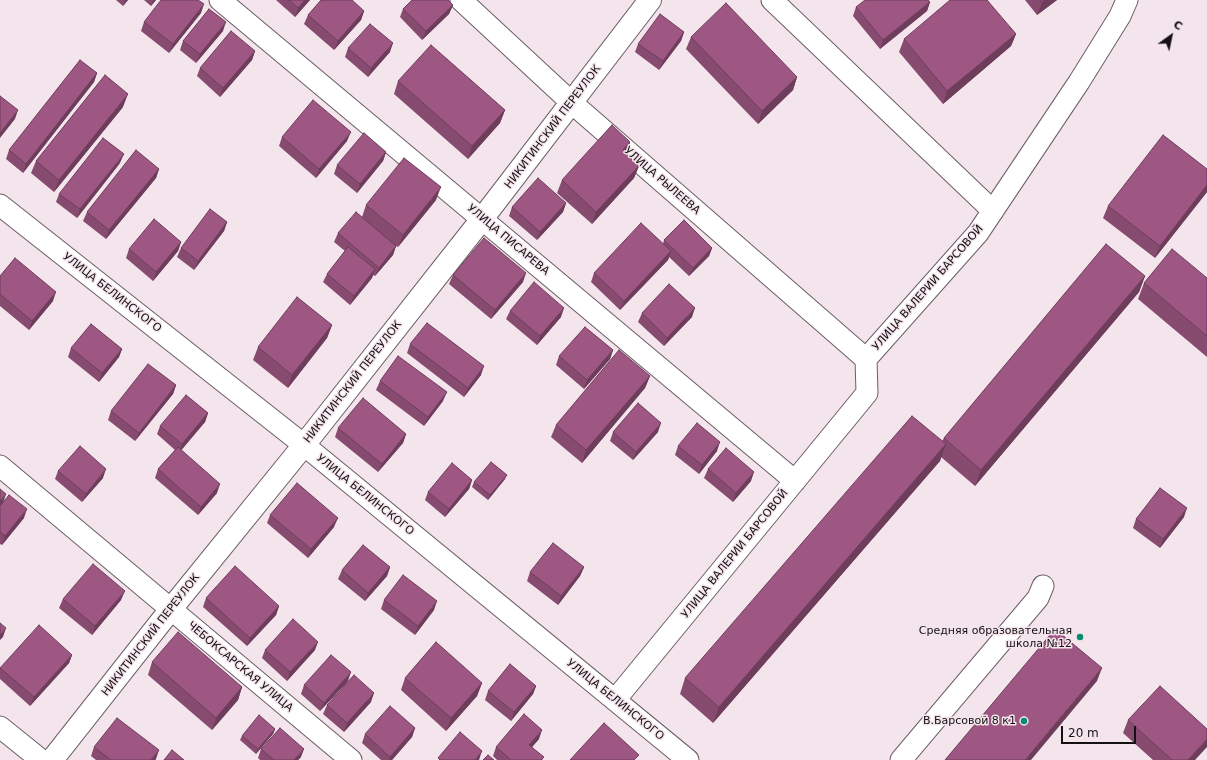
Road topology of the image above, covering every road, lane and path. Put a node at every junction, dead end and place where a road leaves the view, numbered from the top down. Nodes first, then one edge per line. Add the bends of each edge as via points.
1 (220, 0) edge
2 (461, 0) edge
3 (650, 0) edge
4 (772, 0) edge
5 (1123, 8) edge
6 (572, 102) junction
7 (0, 205) edge
8 (993, 211) junction
9 (482, 219) junction
10 (866, 359) junction
11 (304, 444) junction
12 (0, 466) edge
13 (795, 481) junction
14 (1043, 586) dead end
15 (171, 609) junction
16 (615, 700) junction
17 (0, 727) edge
18 (41, 760) edge
19 (52, 760) edge
20 (351, 760) edge
21 (688, 760) edge
22 (901, 760) edge

1 - 9 street, УЛИЦА ПИСАРЕВА
2 - 6 street, УЛИЦА РЫЛЕЕВА
3 - 6 street, НИКИТИНСКИЙ ПЕРЕУЛОК
4 - 8 street
5 - 8 street, УЛИЦА ВАЛЕРИИ БАРСОВОЙ via 1079,82
6 - 9 street, НИКИТИНСКИЙ ПЕРЕУЛОК
6 - 10 street, УЛИЦА РЫЛЕЕВА
7 - 11 street, УЛИЦА БЕЛИНСКОГО
8 - 10 street, УЛИЦА ВАЛЕРИИ БАРСОВОЙ via 978,233
9 - 11 street, НИКИТИНСКИЙ ПЕРЕУЛОК
9 - 13 street, УЛИЦА ПИСАРЕВА
10 - 13 street, УЛИЦА ВАЛЕРИИ БАРСОВОЙ via 867,393
11 - 15 street, НИКИТИНСКИЙ ПЕРЕУЛОК
11 - 16 street, УЛИЦА БЕЛИНСКОГО
12 - 15 street, ЧЕБОКСАРСКАЯ УЛИЦА
13 - 16 street, УЛИЦА ВАЛЕРИИ БАРСОВОЙ
14 - 22 street via 1038,598
15 - 19 street, НИКИТИНСКИЙ ПЕРЕУЛОК
15 - 20 street, ЧЕБОКСАРСКАЯ УЛИЦА
16 - 21 street, УЛИЦА БЕЛИНСКОГО
17 - 18 street

